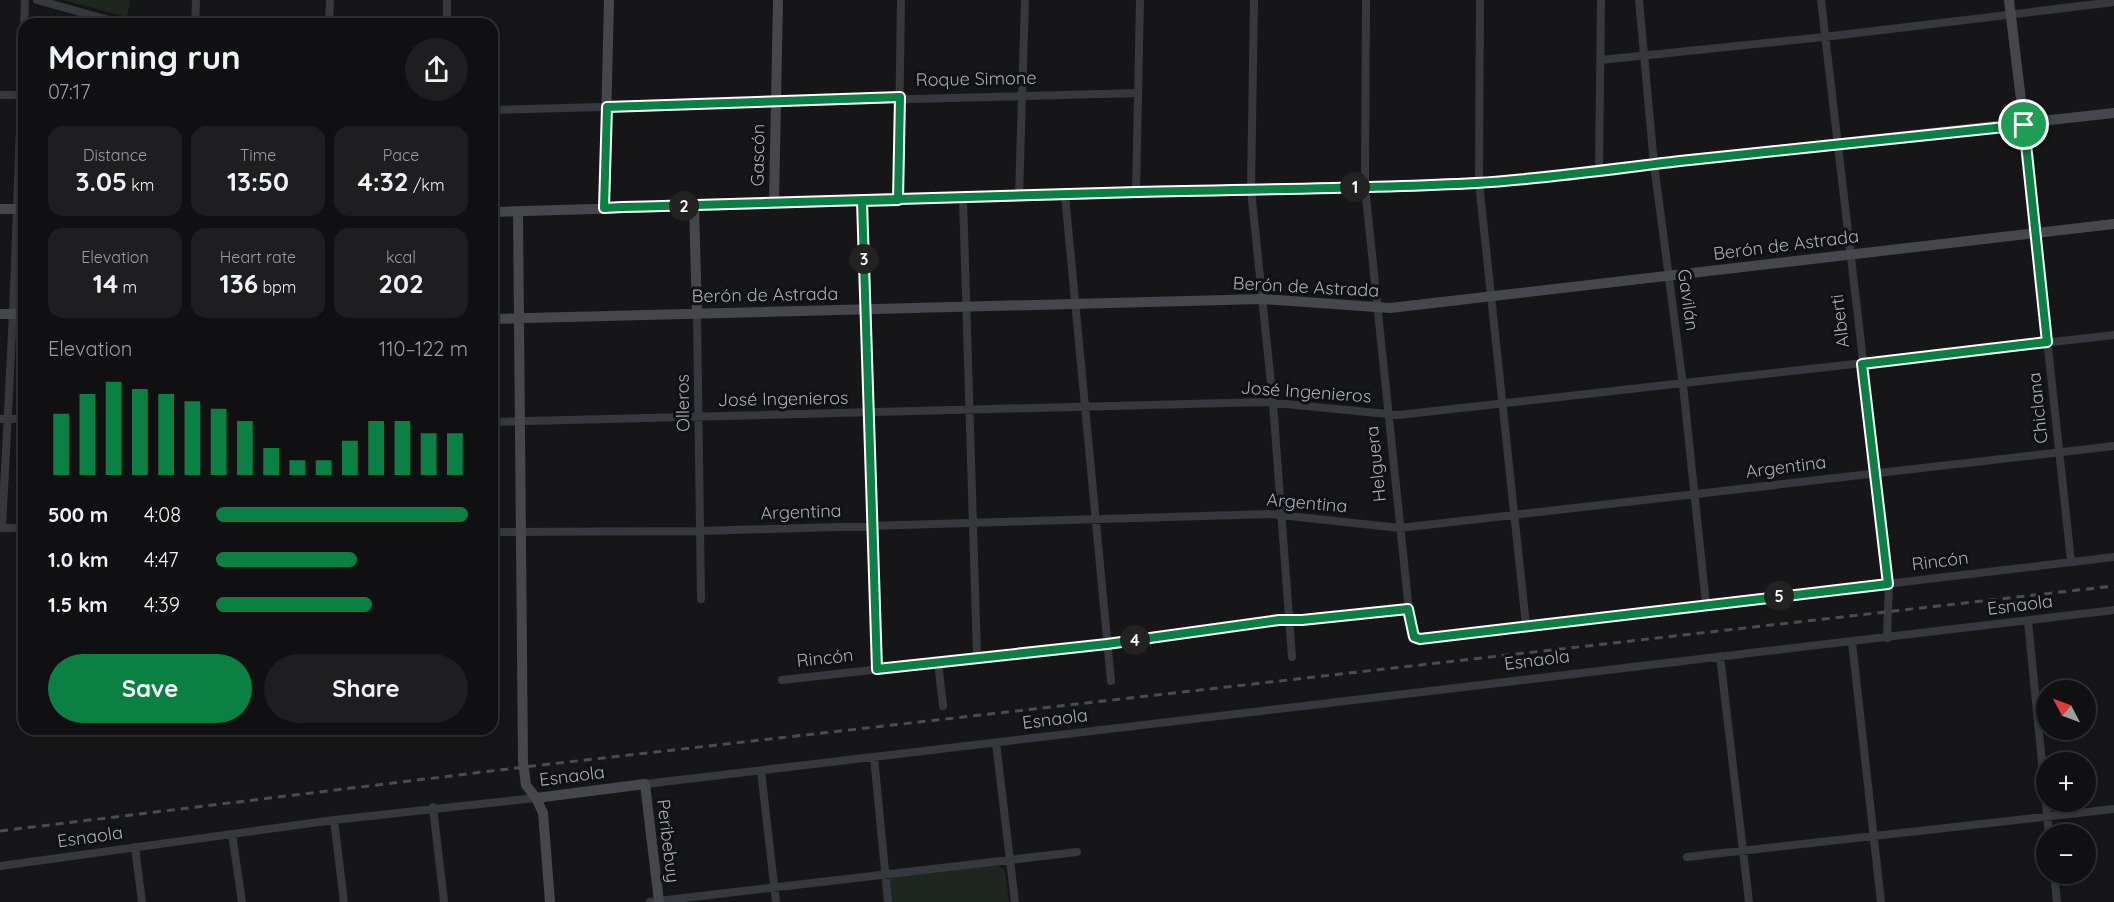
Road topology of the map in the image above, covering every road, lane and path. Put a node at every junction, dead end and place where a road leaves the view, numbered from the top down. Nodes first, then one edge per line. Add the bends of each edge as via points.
1 (25, 0) edge
2 (37, 0) edge
3 (196, 0) edge
4 (330, 0) edge
5 (447, 0) edge
6 (609, 0) edge
7 (778, 0) edge
8 (901, 0) edge
9 (1025, 0) edge
10 (1140, 0) edge
11 (1254, 0) edge
12 (1366, 0) edge
13 (1480, 0) edge
14 (1601, 0) edge
15 (1639, 0) edge
16 (1821, 0) edge
17 (2008, 0) edge
18 (2114, 2) edge
19 (2010, 13) junction
20 (25, 18) edge
21 (102, 18) edge
22 (195, 18) edge
23 (328, 18) edge
24 (447, 18) edge
25 (1824, 37) junction
26 (1646, 54) junction
27 (1601, 60) junction
28 (1138, 93) junction
29 (1024, 94) junction
30 (0, 95) edge
31 (18, 95) edge
32 (900, 97) junction
33 (775, 102) junction
34 (607, 107) junction
35 (498, 110) edge
36 (2114, 113) edge
37 (2024, 125) junction
38 (1837, 144) junction
39 (1654, 164) junction
40 (1599, 170) junction
41 (1479, 183) junction
42 (1365, 187) junction
43 (1251, 190) junction
44 (1136, 192) junction
45 (1065, 195) junction
46 (1019, 196) junction
47 (963, 198) junction
48 (898, 200) junction
49 (862, 201) junction
50 (774, 203) junction
51 (694, 206) junction
52 (604, 208) junction
53 (0, 209) edge
54 (18, 209) edge
55 (498, 212) edge
56 (518, 212) junction
57 (2114, 224) edge
58 (2034, 233) junction
59 (1849, 254) junction
60 (1668, 276) junction
61 (1492, 296) junction
62 (1262, 298) junction
63 (1075, 304) junction
64 (967, 308) junction
65 (1379, 308) junction
66 (865, 310) junction
67 (0, 314) edge
68 (18, 314) edge
69 (697, 314) junction
70 (498, 319) edge
71 (520, 319) junction
72 (18, 321) edge
73 (2114, 335) edge
74 (2047, 342) junction
75 (1862, 364) junction
76 (1683, 385) junction
77 (1273, 403) junction
78 (1503, 406) junction
79 (1085, 408) junction
80 (969, 410) junction
81 (867, 414) junction
82 (1388, 415) junction
83 (700, 417) junction
84 (4, 419) edge
85 (498, 422) edge
86 (518, 422) junction
87 (2114, 446) edge
88 (2059, 452) junction
89 (1875, 474) junction
90 (1696, 494) junction
91 (1280, 515) junction
92 (1514, 515) junction
93 (1094, 519) junction
94 (974, 524) junction
95 (871, 526) junction
96 (1, 528) edge
97 (18, 528) edge
98 (1400, 528) junction
99 (701, 531) junction
100 (498, 532) edge
101 (521, 532) junction
102 (2114, 557) edge
103 (2071, 561) junction
104 (1888, 584) junction
105 (701, 599) dead end
106 (1706, 604) junction
107 (1408, 609) junction
108 (2114, 610) edge
109 (1290, 620) junction
110 (2028, 621) junction
111 (1526, 625) junction
112 (1414, 637) joint
113 (1887, 638) junction
114 (1852, 642) junction
115 (1107, 644) junction
116 (977, 656) junction
117 (1720, 656) junction
118 (1292, 657) dead end
119 (938, 662) junction
120 (877, 669) junction
121 (782, 680) dead end
122 (1111, 681) dead end
123 (943, 706) dead end
124 (996, 743) junction
125 (874, 757) junction
126 (761, 771) junction
127 (645, 784) junction
128 (536, 798) junction
129 (433, 807) junction
130 (2114, 808) edge
131 (2048, 816) junction
132 (334, 820) junction
133 (2048, 824) edge
134 (232, 834) junction
135 (1874, 837) junction
136 (135, 847) junction
137 (1077, 852) dead end
138 (1744, 853) junction
139 (1687, 857) dead end
140 (1009, 860) junction
141 (0, 866) edge
142 (886, 875) junction
143 (2055, 884) edge
144 (774, 888) junction
145 (142, 902) edge
146 (242, 902) edge
147 (344, 902) edge
148 (444, 902) edge
149 (550, 902) edge
150 (656, 902) edge
151 (776, 902) edge
152 (888, 902) edge
153 (1015, 902) edge
154 (1749, 902) edge
155 (1881, 902) edge
156 (2057, 902) edge

1 - 20 street
2 - 21 street
3 - 22 street
4 - 23 street
5 - 24 street
6 - 34 street
7 - 33 street, Gascón
8 - 32 street
9 - 29 street
10 - 28 street
11 - 43 street
12 - 42 street, Helguera
13 - 41 street
14 - 27 street
15 - 26 street, Gavilán
16 - 25 street, Alberti
17 - 19 street, Chiclana
18 - 19 street
19 - 25 street
19 - 37 street, Chiclana
25 - 26 street
25 - 38 street, Alberti
26 - 27 street
26 - 39 street, Gavilán
27 - 40 street
28 - 29 street, Roque Simone
28 - 44 street
29 - 32 street, Roque Simone
29 - 46 street
30 - 31 street
32 - 33 street, Roque Simone
32 - 48 street
33 - 34 street, Roque Simone
33 - 50 street, Gascón
34 - 35 street, Roque Simone
34 - 52 street
36 - 37 street
37 - 38 street
37 - 58 street, Chiclana
38 - 39 street
38 - 59 street, Alberti
39 - 40 street
39 - 60 street, Gavilán
40 - 41 street
41 - 42 street
41 - 61 street
42 - 43 street
42 - 65 street, Helguera
43 - 44 street
43 - 62 street
44 - 45 street
45 - 46 street
45 - 63 street
46 - 47 street
47 - 48 street
47 - 64 street
48 - 49 street
49 - 50 street
49 - 66 street
50 - 51 street
51 - 52 street
51 - 69 street, Olleros
52 - 56 street
53 - 54 street
55 - 56 street
56 - 71 street
57 - 58 street, Berón de Astrada
58 - 59 street, Berón de Astrada
58 - 74 street, Chiclana
59 - 60 street, Berón de Astrada
59 - 75 street, Alberti
60 - 61 street, Berón de Astrada
60 - 76 street, Gavilán
61 - 65 street, Berón de Astrada
61 - 78 street
62 - 63 street, Berón de Astrada
62 - 65 street, Berón de Astrada
62 - 77 street
63 - 64 street, Berón de Astrada
63 - 79 street
64 - 66 street, Berón de Astrada
64 - 80 street
65 - 82 street, Helguera
66 - 69 street, Berón de Astrada
66 - 81 street
67 - 68 street
69 - 71 street, Berón de Astrada
69 - 83 street, Olleros
70 - 71 street, Berón de Astrada
71 - 86 street
72 - 84 street
73 - 74 street, José Ingenieros
74 - 75 street, José Ingenieros
74 - 88 street, Chiclana
75 - 76 street, José Ingenieros
75 - 89 street, Alberti
76 - 78 street, José Ingenieros
76 - 90 street, Gavilán
77 - 79 street, José Ingenieros
77 - 82 street, José Ingenieros
77 - 91 street
78 - 82 street, José Ingenieros
78 - 92 street
79 - 80 street, José Ingenieros
79 - 93 street
80 - 81 street, José Ingenieros
80 - 94 street
81 - 83 street, José Ingenieros
81 - 95 street
82 - 98 street, Helguera
83 - 86 street, José Ingenieros
83 - 99 street, Olleros
84 - 96 street
85 - 86 street, José Ingenieros
86 - 101 street
87 - 88 street, Argentina
88 - 89 street, Argentina
88 - 103 street, Chiclana
89 - 90 street, Argentina
89 - 104 street, Alberti
90 - 92 street, Argentina
90 - 106 street, Gavilán
91 - 93 street, Argentina
91 - 98 street, Argentina
91 - 109 street
92 - 98 street, Argentina
92 - 111 street
93 - 94 street, Argentina
93 - 115 street
94 - 95 street, Argentina
94 - 116 street
95 - 99 street, Argentina
95 - 120 street
96 - 97 street
98 - 107 street, Helguera
99 - 101 street, Argentina
99 - 105 street, Olleros
100 - 101 street, Argentina
101 - 128 street via 523,762 526,785
102 - 103 street, Rincón
103 - 104 street, Rincón
104 - 106 street, Rincón
104 - 113 street, Alberti
106 - 111 street, Rincón
107 - 109 street, Rincón
107 - 112 street, Helguera
108 - 110 street, Esnaola
109 - 115 street, Rincón
109 - 118 street
110 - 113 street, Esnaola
110 - 131 street
111 - 112 street, Rincón
113 - 114 street, Esnaola
114 - 117 street, Esnaola
114 - 135 street
115 - 116 street, Rincón
115 - 122 street
116 - 119 street, Rincón
117 - 124 street, Esnaola
117 - 138 street
119 - 120 street, Rincón
119 - 123 street
120 - 121 street, Rincón
124 - 125 street, Esnaola
124 - 140 street
125 - 126 street, Esnaola
125 - 142 street
126 - 127 street, Esnaola
126 - 144 street
127 - 128 street, Esnaola
127 - 150 street, Peribebuy
128 - 129 street, Esnaola
128 - 149 street via 543,813
129 - 132 street, Esnaola
129 - 148 street
130 - 131 street
131 - 133 street
131 - 135 street
132 - 134 street, Esnaola
132 - 147 street
134 - 136 street, Esnaola
134 - 146 street
135 - 138 street
135 - 155 street
136 - 141 street, Esnaola
136 - 145 street
137 - 140 street
138 - 139 street
138 - 154 street
140 - 142 street
140 - 153 street
142 - 144 street
142 - 152 street
143 - 156 street
144 - 150 street
144 - 151 street

